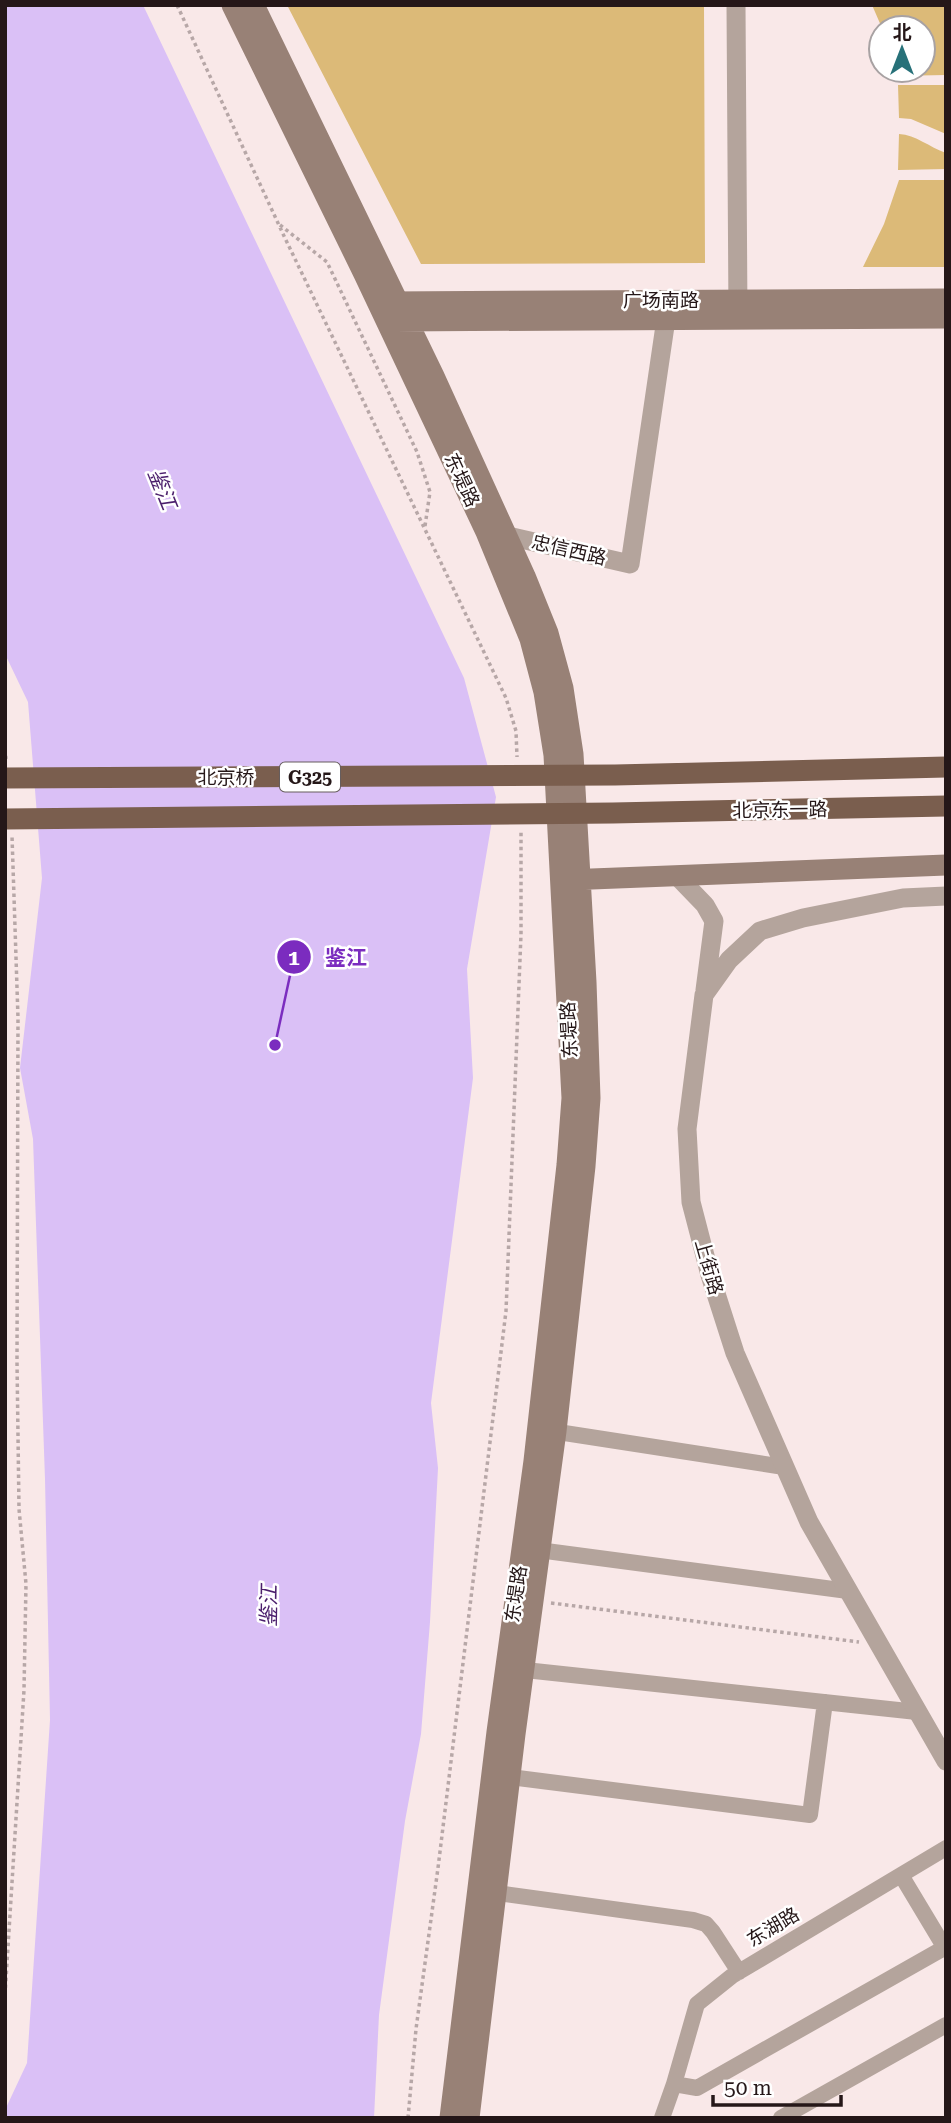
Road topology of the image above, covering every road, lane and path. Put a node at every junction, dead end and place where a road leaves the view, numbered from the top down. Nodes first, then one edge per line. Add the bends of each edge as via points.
1 (177, 5) edge
2 (232, 5) edge
3 (254, 5) edge
4 (736, 5) edge
5 (279, 224) junction
6 (946, 299) edge
7 (738, 309) junction
8 (392, 311) junction
9 (946, 318) edge
10 (666, 319) junction
11 (424, 528) junction
12 (508, 536) junction
13 (5, 750) edge
14 (517, 757) dead end
15 (6, 762) edge
16 (946, 767) edge
17 (615, 775) joint
18 (5, 778) edge
19 (946, 806) edge
20 (613, 813) joint
21 (8, 821) edge
22 (521, 822) dead end
23 (946, 865) edge
24 (677, 876) junction
25 (570, 880) junction
26 (946, 896) edge
27 (704, 995) junction
28 (547, 1430) junction
29 (784, 1467) junction
30 (532, 1549) junction
31 (848, 1591) junction
32 (535, 1601) junction
33 (878, 1645) junction
34 (525, 1670) junction
35 (825, 1702) junction
36 (917, 1712) junction
37 (946, 1761) edge
38 (510, 1777) junction
39 (946, 1848) edge
40 (901, 1875) junction
41 (497, 1893) junction
42 (945, 1949) edge
43 (739, 1972) junction
44 (5, 1995) edge
45 (946, 2025) edge
46 (674, 2084) junction
47 (408, 2118) edge
48 (450, 2118) edge
49 (469, 2118) edge
50 (662, 2118) edge
51 (781, 2118) edge

1 - 5 path
2 - 8 main road, 东堤路
3 - 8 main road, 东堤路
4 - 7 street
5 - 11 path
5 - 11 path via 327,262 416,452 430,492
6 - 7 main road, 广场南路
7 - 8 main road, 广场南路
7 - 9 main road, 广场南路
7 - 10 main road, 广场南路
8 - 10 main road, 广场南路
8 - 12 main road, 东堤路
8 - 25 main road, 东堤路 via 530,639 551,729
10 - 12 street, 忠信西路 via 630,565
11 - 14 path via 506,698 516,730
12 - 25 main road, 东堤路 via 548,633 563,688 573,754
13 - 15 path
16 - 17 highway, 北京东一路 / G325
17 - 18 highway, 北京桥 / G325
19 - 20 highway, 北京东一路 / G325
20 - 21 highway, 北京桥 / G325
21 - 44 path via 18,1018 19,1509 26,1584
22 - 47 path via 506,1311
23 - 24 main road
24 - 25 main road
24 - 27 street via 714,921
25 - 28 main road, 东堤路 via 590,1098 585,1166
26 - 27 street, 上街路 via 903,898 760,931 729,960
27 - 29 street, 上街路 via 687,1129 691,1202 735,1353
28 - 29 street
28 - 30 main road, 东堤路
29 - 31 street, 上街路
30 - 31 street
30 - 32 main road, 东堤路
30 - 48 main road, 东堤路
31 - 33 street, 上街路
32 - 33 path
32 - 34 main road, 东堤路
33 - 36 street, 上街路
34 - 35 street
34 - 38 main road, 东堤路
35 - 36 street
35 - 38 street via 810,1815
36 - 37 street, 上街路
38 - 41 main road, 东堤路
39 - 40 street, 东湖路
40 - 42 street
40 - 43 street, 东湖路
41 - 43 street via 706,1924
41 - 49 main road, 东堤路
42 - 46 street via 697,2088
43 - 46 street, 东湖路 via 697,2004
45 - 51 street
46 - 50 street, 东湖路

